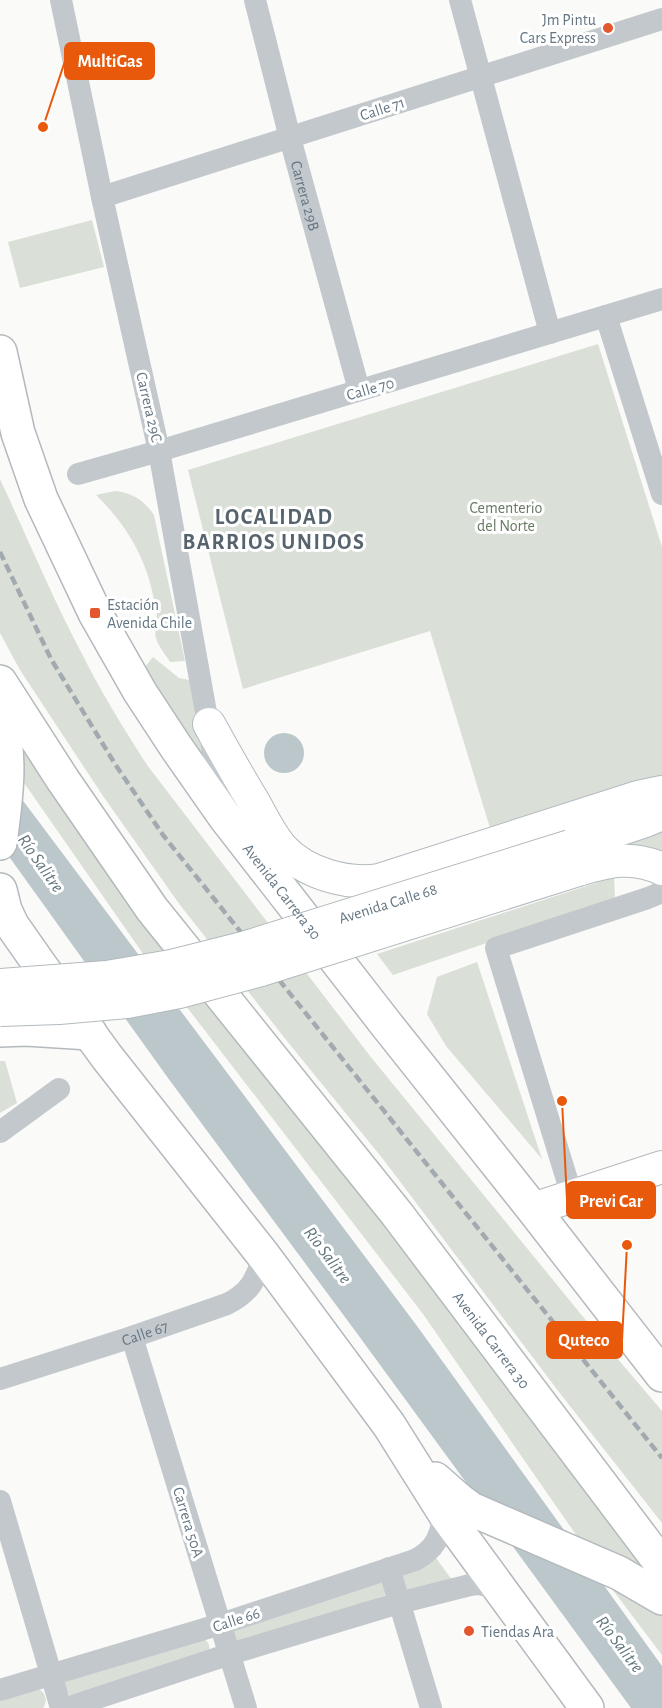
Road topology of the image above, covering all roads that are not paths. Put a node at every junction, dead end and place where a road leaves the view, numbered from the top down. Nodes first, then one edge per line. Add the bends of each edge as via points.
1 (61, 0) edge
2 (255, 0) edge
3 (460, 0) edge
4 (662, 19) edge
5 (481, 77) junction
6 (290, 138) junction
7 (102, 197) junction
8 (662, 299) edge
9 (606, 316) junction
10 (550, 333) junction
11 (0, 352) edge
12 (359, 390) junction
13 (159, 451) junction
14 (78, 474) dead end
15 (662, 494) edge
16 (0, 682) edge
17 (0, 713) edge
18 (208, 724) junction
19 (662, 792) edge
20 (662, 814) edge
21 (225, 817) junction
22 (0, 843) edge
23 (574, 858) junction
24 (662, 869) edge
25 (0, 890) edge
26 (655, 895) edge
27 (6, 917) edge
28 (0, 985) edge
29 (0, 1010) edge
30 (0, 1030) edge
31 (90, 1033) junction
32 (59, 1089) dead end
33 (0, 1132) edge
34 (662, 1167) edge
35 (573, 1196) junction
36 (533, 1209) junction
37 (264, 1256) junction
38 (132, 1337) junction
39 (662, 1375) edge
40 (0, 1379) edge
41 (389, 1425) junction
42 (0, 1501) edge
43 (445, 1514) junction
44 (389, 1568) junction
45 (655, 1582) edge
46 (498, 1588) junction
47 (399, 1603) junction
48 (221, 1624) junction
49 (230, 1654) junction
50 (51, 1674) junction
51 (0, 1690) edge
52 (61, 1708) edge
53 (67, 1708) edge
54 (246, 1708) edge
55 (431, 1708) edge
56 (587, 1708) edge

1 - 7 street, Carrera 29C
2 - 6 street, Carrera 29B
3 - 5 street
4 - 5 street, Calle 71
5 - 6 street, Calle 71
5 - 10 street
6 - 7 street, Calle 71
6 - 12 street, Carrera 29B
7 - 13 street, Carrera 29C
8 - 9 street, Calle 70
9 - 10 street, Calle 70
9 - 15 street
10 - 12 street, Calle 70
11 - 21 highway, Avenida Carrera 30 via 32,476 95,613 140,692
12 - 13 street, Calle 70
13 - 14 street, Calle 70
13 - 18 street, Carrera 29C
16 - 45 highway, Avenida Carrera 30 via 152,909 397,1214
17 - 22 highway via 7,766
18 - 19 main road via 283,848 300,863 344,880 379,880
18 - 21 street, Carrera 29C
20 - 23 main road, Avenida Calle 68
21 - 36 highway, Avenida Carrera 30
23 - 24 main road, Avenida Calle 68 via 629,860
23 - 28 main road, Avenida Calle 68, bridge via 171,966 107,977
23 - 29 main road, Avenida Calle 68, bridge via 261,970 179,992 127,1002
25 - 27 highway
26 - 35 street via 496,948
27 - 31 highway
30 - 31 highway
31 - 37 highway
32 - 33 street
34 - 35 main road
35 - 36 main road
36 - 39 highway, Avenida Carrera 30
37 - 38 street, Calle 67 via 241,1298
37 - 41 highway
38 - 40 street, Calle 67
38 - 48 street, Carrera 50A
41 - 43 highway
41 - 45 highway via 447,1490 471,1509 618,1573
42 - 50 street
43 - 44 street, Calle 66 via 430,1551
43 - 46 highway
44 - 47 street
44 - 48 street, Calle 66
46 - 47 street, Calle 66 via 470,1584
46 - 56 highway
47 - 49 street, Calle 66
47 - 55 street
48 - 49 street, Carrera 50A
48 - 50 street, Calle 66
49 - 53 street, Calle 66
49 - 54 street, Carrera 50A
50 - 51 street, Calle 66
50 - 52 street

